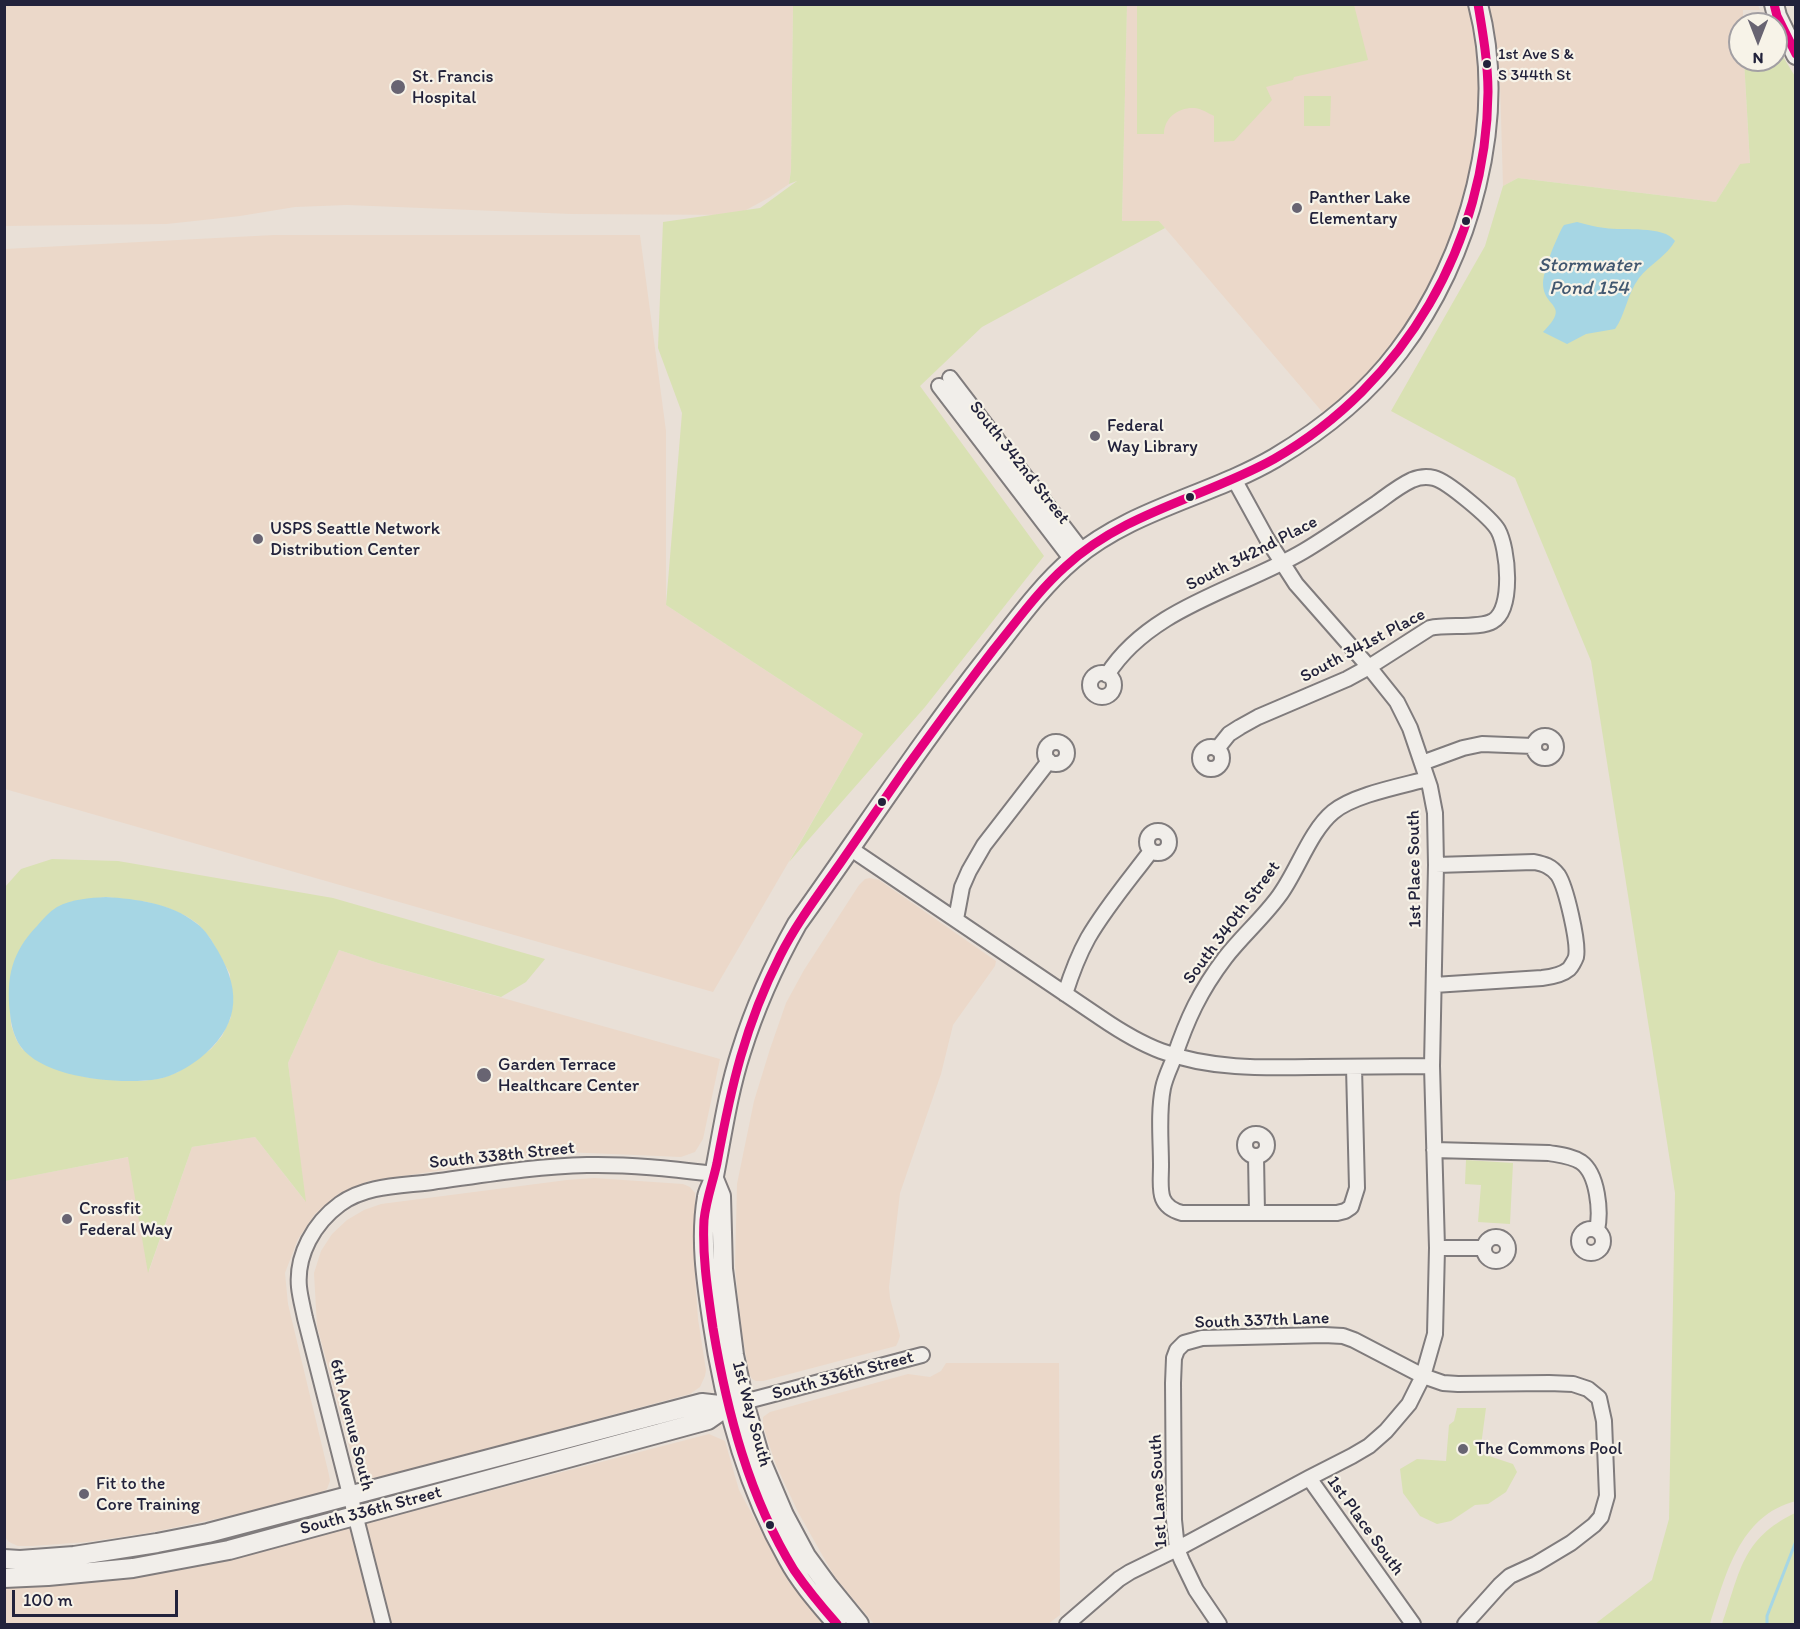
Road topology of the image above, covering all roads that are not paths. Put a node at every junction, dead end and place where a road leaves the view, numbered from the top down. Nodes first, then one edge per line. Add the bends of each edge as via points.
1 (1478, 4) edge
2 (1774, 4) edge
3 (1796, 55) edge
4 (944, 382) dead end
5 (1234, 479) junction
6 (1482, 513) joint
7 (1077, 556) junction
8 (1281, 562) junction
9 (1369, 668) junction
10 (1107, 675) dead end
11 (1533, 746) dead end
12 (1217, 749) dead end
13 (1049, 761) dead end
14 (1422, 763) junction
15 (1427, 779) junction
16 (851, 849) junction
17 (1151, 851) dead end
18 (1436, 865) junction
19 (956, 919) junction
20 (1434, 985) junction
21 (1065, 994) junction
22 (1174, 1055) junction
23 (1432, 1066) junction
24 (1354, 1067) junction
25 (1434, 1150) junction
26 (1256, 1156) dead end
27 (714, 1176) junction
28 (1257, 1213) junction
29 (1597, 1230) dead end
30 (311, 1235) joint
31 (1437, 1248) junction
32 (1484, 1248) dead end
33 (1179, 1347) joint
34 (922, 1355) dead end
35 (1423, 1376) junction
36 (736, 1404) junction
37 (1309, 1478) junction
38 (351, 1497) junction
39 (356, 1516) junction
40 (1177, 1549) junction
41 (4, 1559) edge
42 (4, 1578) edge
43 (383, 1624) edge
44 (837, 1624) edge
45 (859, 1624) edge
46 (1067, 1624) edge
47 (1219, 1624) edge
48 (1413, 1624) edge
49 (1465, 1624) edge

1 - 5 main road, 1st Way South via 1488,78 1484,149 1466,222 1428,309 1398,353 1330,421
2 - 3 main road
4 - 7 street, South 342nd Street
5 - 7 main road, 1st Way South via 1126,524
5 - 8 street, 1st Place South
6 - 8 street, South 342nd Place via 1443,482 1431,477 1418,478
6 - 9 street, South 341st Place via 1496,527 1503,542 1506,603 1501,615 1482,625 1430,628
7 - 16 main road, 1st Way South via 1018,619 956,698
8 - 9 street, 1st Place South via 1311,603
8 - 10 street, South 342nd Place via 1172,616 1137,642
9 - 12 street, South 341st Place via 1258,717 1229,734
9 - 14 street, 1st Place South via 1404,714
11 - 14 street via 1473,746
13 - 19 street via 984,845 962,887
14 - 15 street, 1st Place South
15 - 18 street, 1st Place South via 1435,813
15 - 22 street, South 340th Street via 1349,802 1326,819 1279,896 1203,990
16 - 19 street
16 - 27 main road, 1st Way South via 797,924 760,999 730,1092
17 - 21 street via 1088,939
18 - 20 street, 1st Place South
18 - 20 street via 1548,865 1564,888 1576,938 1576,958 1569,969 1542,978
19 - 21 street
20 - 23 street, 1st Place South
21 - 22 street via 1136,1040
22 - 24 street via 1232,1066
22 - 28 street, South 340th Street via 1161,1107 1164,1204 1182,1213
23 - 24 street
23 - 25 street, 1st Place South
24 - 28 street via 1357,1188 1351,1207 1329,1213
25 - 29 street via 1549,1153 1582,1163 1592,1175 1596,1190
25 - 31 street, 1st Place South
26 - 28 street
27 - 30 street, South 338th Street via 640,1166 585,1165 374,1189 338,1205
27 - 36 main road, 1st Way South via 721,1196 723,1269 735,1354
30 - 38 street, 6th Avenue South via 302,1257 299,1287
31 - 32 street
31 - 35 street, 1st Place South via 1435,1334
33 - 35 street, South 337th Lane via 1210,1337 1343,1336
33 - 40 street, 1st Lane South via 1174,1358 1173,1383
34 - 36 street, South 336th Street
35 - 37 street, 1st Place South via 1409,1404 1386,1431 1369,1446
35 - 49 street, South 337th Lane via 1458,1384 1573,1384 1599,1398 1604,1420 1607,1496 1594,1526 1542,1561 1510,1576
36 - 38 main road, South 336th Street via 702,1403
36 - 39 main road, South 336th Street via 708,1420
36 - 44 main road, 1st Way South via 747,1472 770,1525 789,1561
36 - 45 main road, 1st Way South via 806,1556
37 - 40 street
37 - 48 street, 1st Place South
38 - 39 street, 6th Avenue South
38 - 41 main road, South 336th Street via 182,1539 74,1556
39 - 42 main road, South 336th Street via 181,1560
39 - 43 street, 6th Avenue South
40 - 46 street via 1119,1579
40 - 47 street, 1st Lane South via 1196,1590

